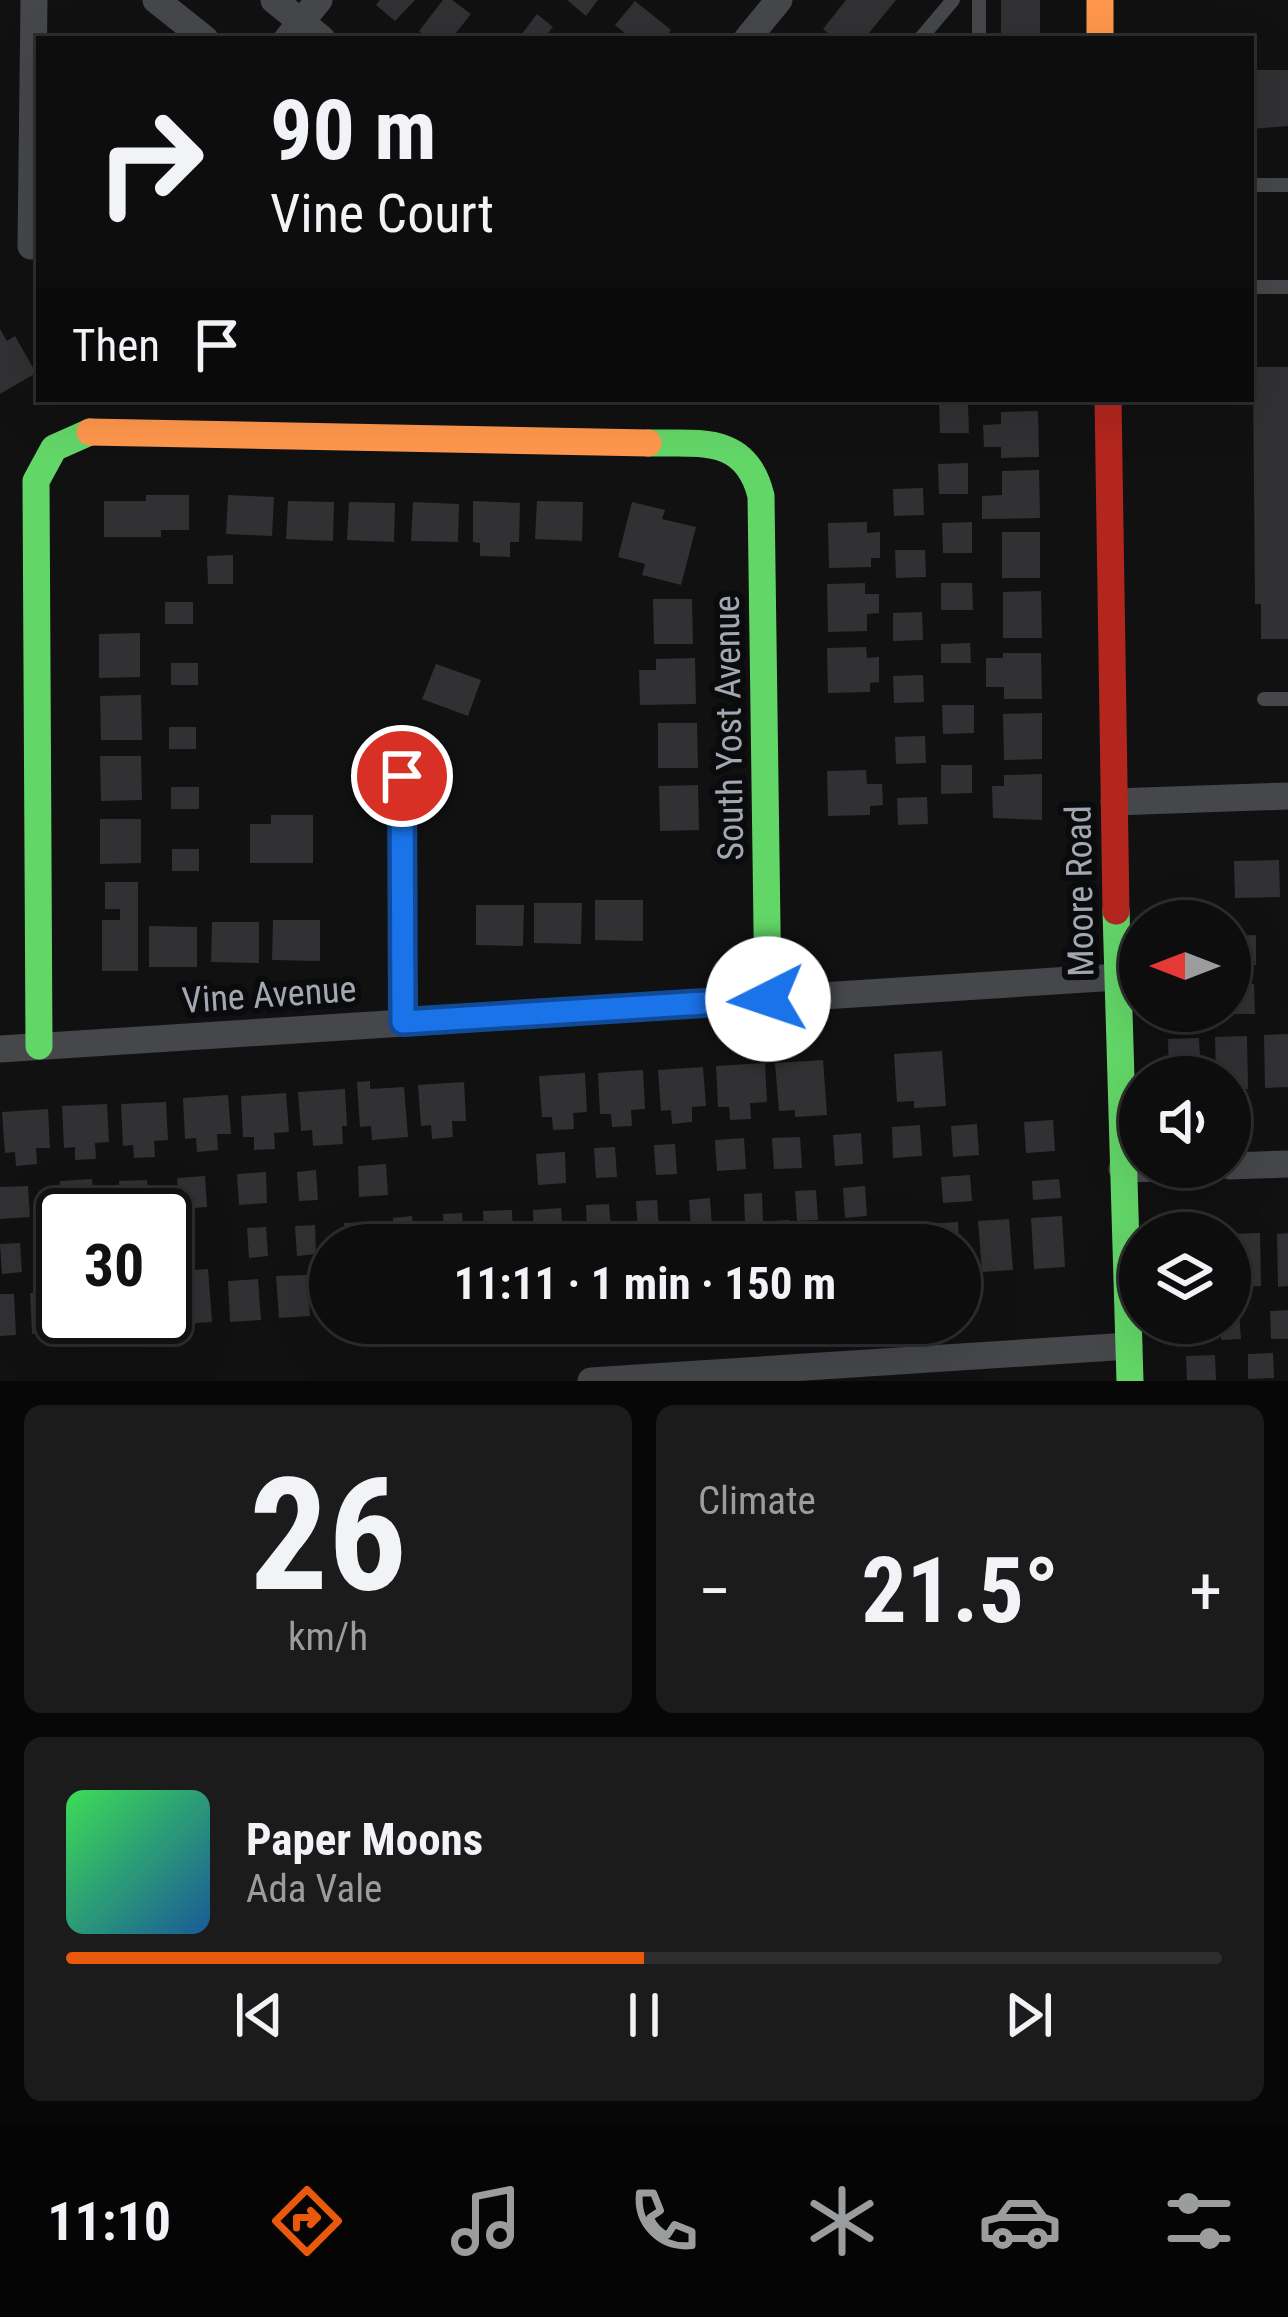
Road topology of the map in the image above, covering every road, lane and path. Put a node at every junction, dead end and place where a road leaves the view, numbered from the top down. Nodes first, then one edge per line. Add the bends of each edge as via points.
1 (34, 0) edge
2 (156, 0) edge
3 (274, 0) edge
4 (779, 0) edge
5 (953, 0) edge
6 (979, 0) edge
7 (1100, 0) edge
8 (307, 25) edge
9 (201, 36) edge
10 (749, 36) edge
11 (923, 36) edge
12 (980, 36) edge
13 (1100, 36) edge
14 (1254, 185) edge
15 (1288, 185) edge
16 (31, 246) dead end
17 (1254, 287) edge
18 (1288, 287) edge
19 (1108, 402) edge
20 (1264, 699) dead end
21 (1288, 699) edge
22 (402, 776) dead end
23 (1288, 796) edge
24 (1114, 802) junction
25 (1117, 977) junction
26 (768, 999) junction
27 (403, 1022) junction
28 (40, 1046) junction
29 (0, 1048) edge
30 (1119, 1056) edge
31 (1288, 1164) edge
32 (1251, 1165) edge
33 (1123, 1188) edge
34 (1129, 1346) junction
35 (591, 1381) edge
36 (1130, 1381) edge

1 - 16 street
2 - 9 street
3 - 8 street
4 - 10 street
5 - 11 lane
6 - 12 lane
7 - 13 street
14 - 15 lane
17 - 18 lane
19 - 24 street, Moore Road
20 - 21 lane
22 - 27 street
23 - 24 street
24 - 25 street, Moore Road
25 - 26 street, Vine Avenue
25 - 30 street, Moore Road
26 - 27 street, Vine Avenue
26 - 28 street, South Yost Avenue via 761,496 746,459 709,444 88,432 52,447 36,481
27 - 28 street, Vine Avenue
28 - 29 street, Vine Avenue
31 - 32 street
33 - 34 street, Moore Road
34 - 35 street
34 - 36 street, Moore Road

